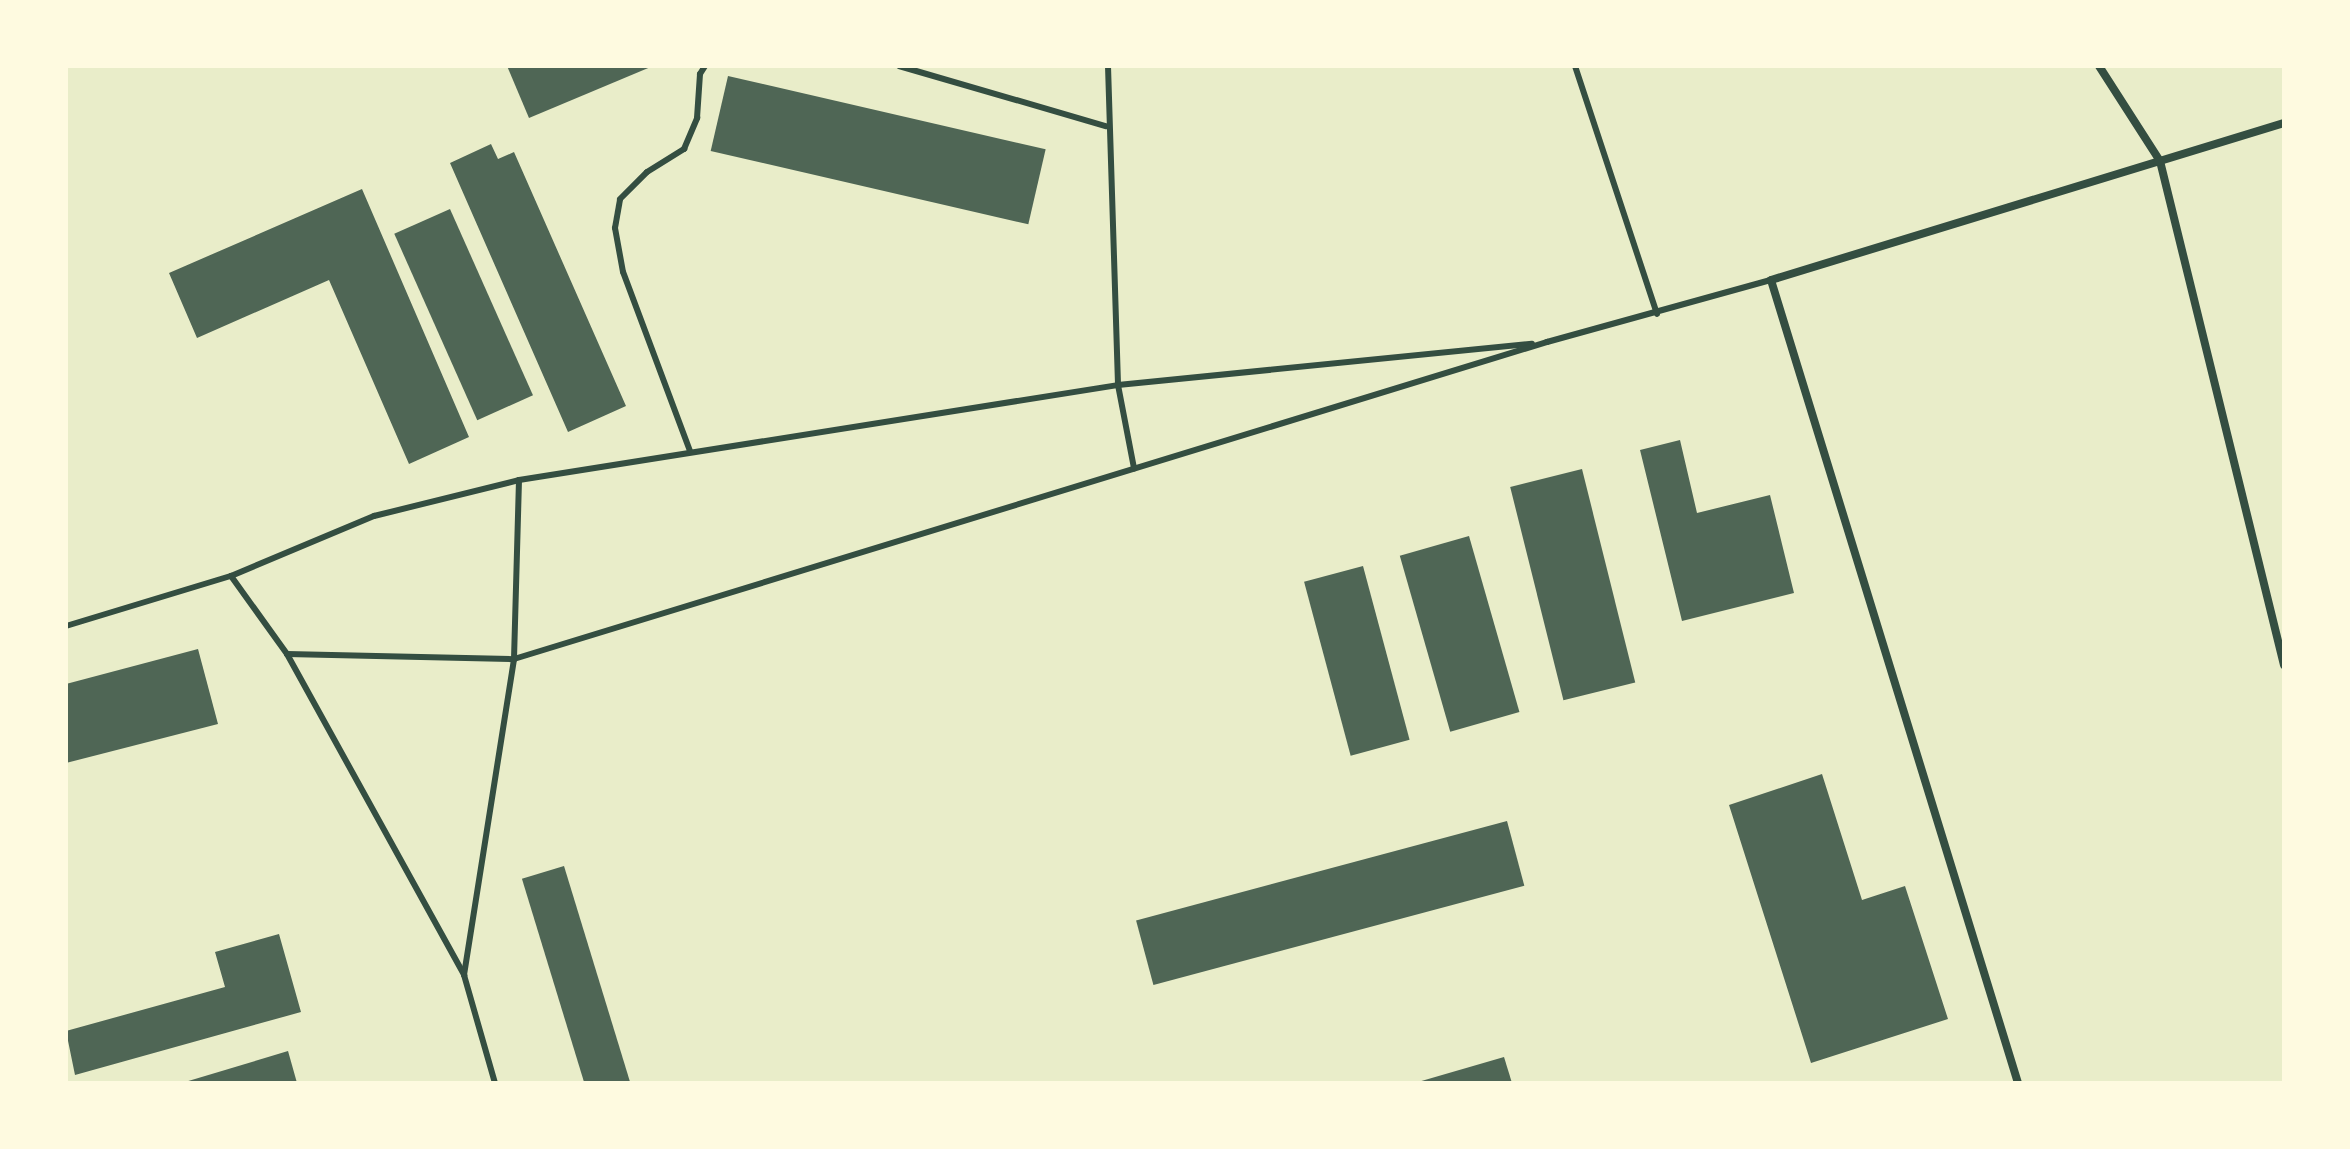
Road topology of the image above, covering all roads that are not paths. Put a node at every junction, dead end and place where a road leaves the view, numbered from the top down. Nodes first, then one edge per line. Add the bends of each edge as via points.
1 (705, 66) edge
2 (899, 66) edge
3 (1108, 66) edge
4 (1575, 66) edge
5 (2099, 66) edge
6 (2284, 123) edge
7 (1106, 126) junction
8 (2160, 161) junction
9 (1771, 280) junction
10 (1657, 314) junction
11 (1547, 342) junction
12 (1118, 385) junction
13 (690, 451) junction
14 (1134, 468) junction
15 (519, 480) junction
16 (231, 576) junction
17 (66, 626) edge
18 (287, 654) junction
19 (514, 659) junction
20 (2284, 665) edge
21 (464, 975) junction
22 (495, 1083) edge
23 (2018, 1083) edge

1 - 13 lane via 697,118 684,149 647,172 620,199 615,228 623,272
2 - 7 lane
3 - 7 lane
4 - 10 lane
5 - 8 street
6 - 8 street
7 - 12 lane
8 - 9 street
8 - 20 street
9 - 10 lane
9 - 23 street
10 - 11 lane
11 - 12 lane
11 - 14 lane
12 - 13 lane
12 - 14 lane
13 - 15 lane
14 - 19 lane
15 - 16 lane via 374,516
15 - 19 lane
16 - 17 lane
16 - 18 lane
18 - 19 lane
18 - 21 lane
19 - 21 lane
21 - 22 lane

